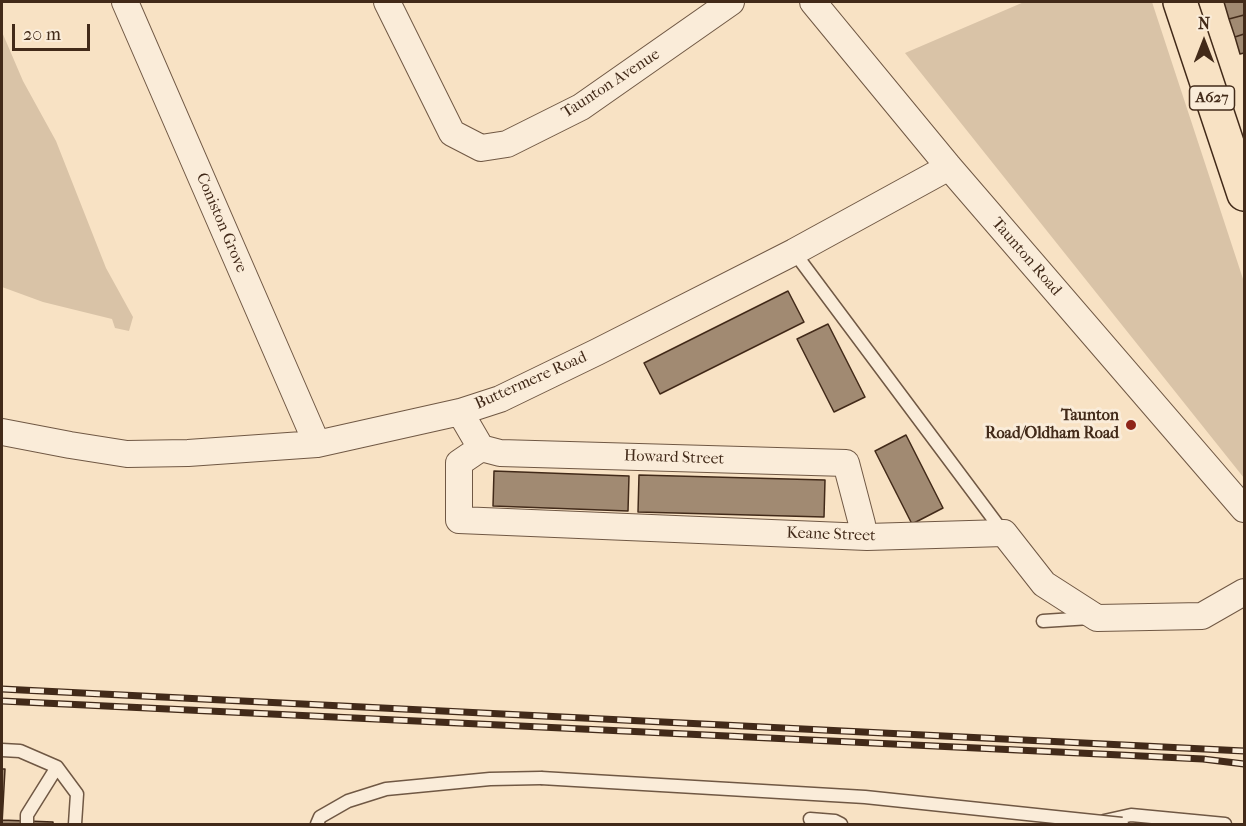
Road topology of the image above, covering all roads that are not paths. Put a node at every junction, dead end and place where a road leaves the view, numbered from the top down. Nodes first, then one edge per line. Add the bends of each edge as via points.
1 (125, 2) edge
2 (387, 2) edge
3 (731, 2) edge
4 (813, 2) edge
5 (1180, 2) edge
6 (949, 167) junction
7 (1245, 194) edge
8 (794, 252) junction
9 (460, 412) junction
10 (2, 432) edge
11 (317, 444) junction
12 (481, 448) junction
13 (1245, 509) edge
14 (862, 524) dead end
15 (1004, 533) junction
16 (1245, 592) edge
17 (1097, 618) junction
18 (1043, 621) dead end
19 (2, 750) edge
20 (57, 767) junction
21 (810, 819) dead end
22 (27, 825) edge
23 (75, 825) edge
24 (317, 825) edge
25 (841, 825) edge
26 (1087, 825) edge
27 (1122, 825) edge
28 (1225, 825) edge

1 - 11 street, Coniston Grove
2 - 3 street, Taunton Avenue via 452,133 480,148 507,144 581,107
4 - 6 street, Taunton Road
5 - 7 highway, A627
6 - 8 street, Buttermere Road
6 - 13 street, Taunton Road
8 - 9 street, Buttermere Road via 500,399
8 - 15 lane
9 - 11 street, Buttermere Road
9 - 12 street
10 - 11 street, Buttermere Road via 127,453
12 - 14 street, Howard Street via 500,453 846,463
12 - 15 street, Keane Street via 459,463 459,520 867,537
15 - 17 street via 1044,584
16 - 17 street via 1203,616
17 - 18 lane
19 - 20 lane via 20,751
20 - 22 lane via 27,815
20 - 23 lane via 77,794
21 - 25 lane
24 - 27 lane, bridge via 320,817 348,801 386,789 541,778 865,797
26 - 28 lane via 1131,815

